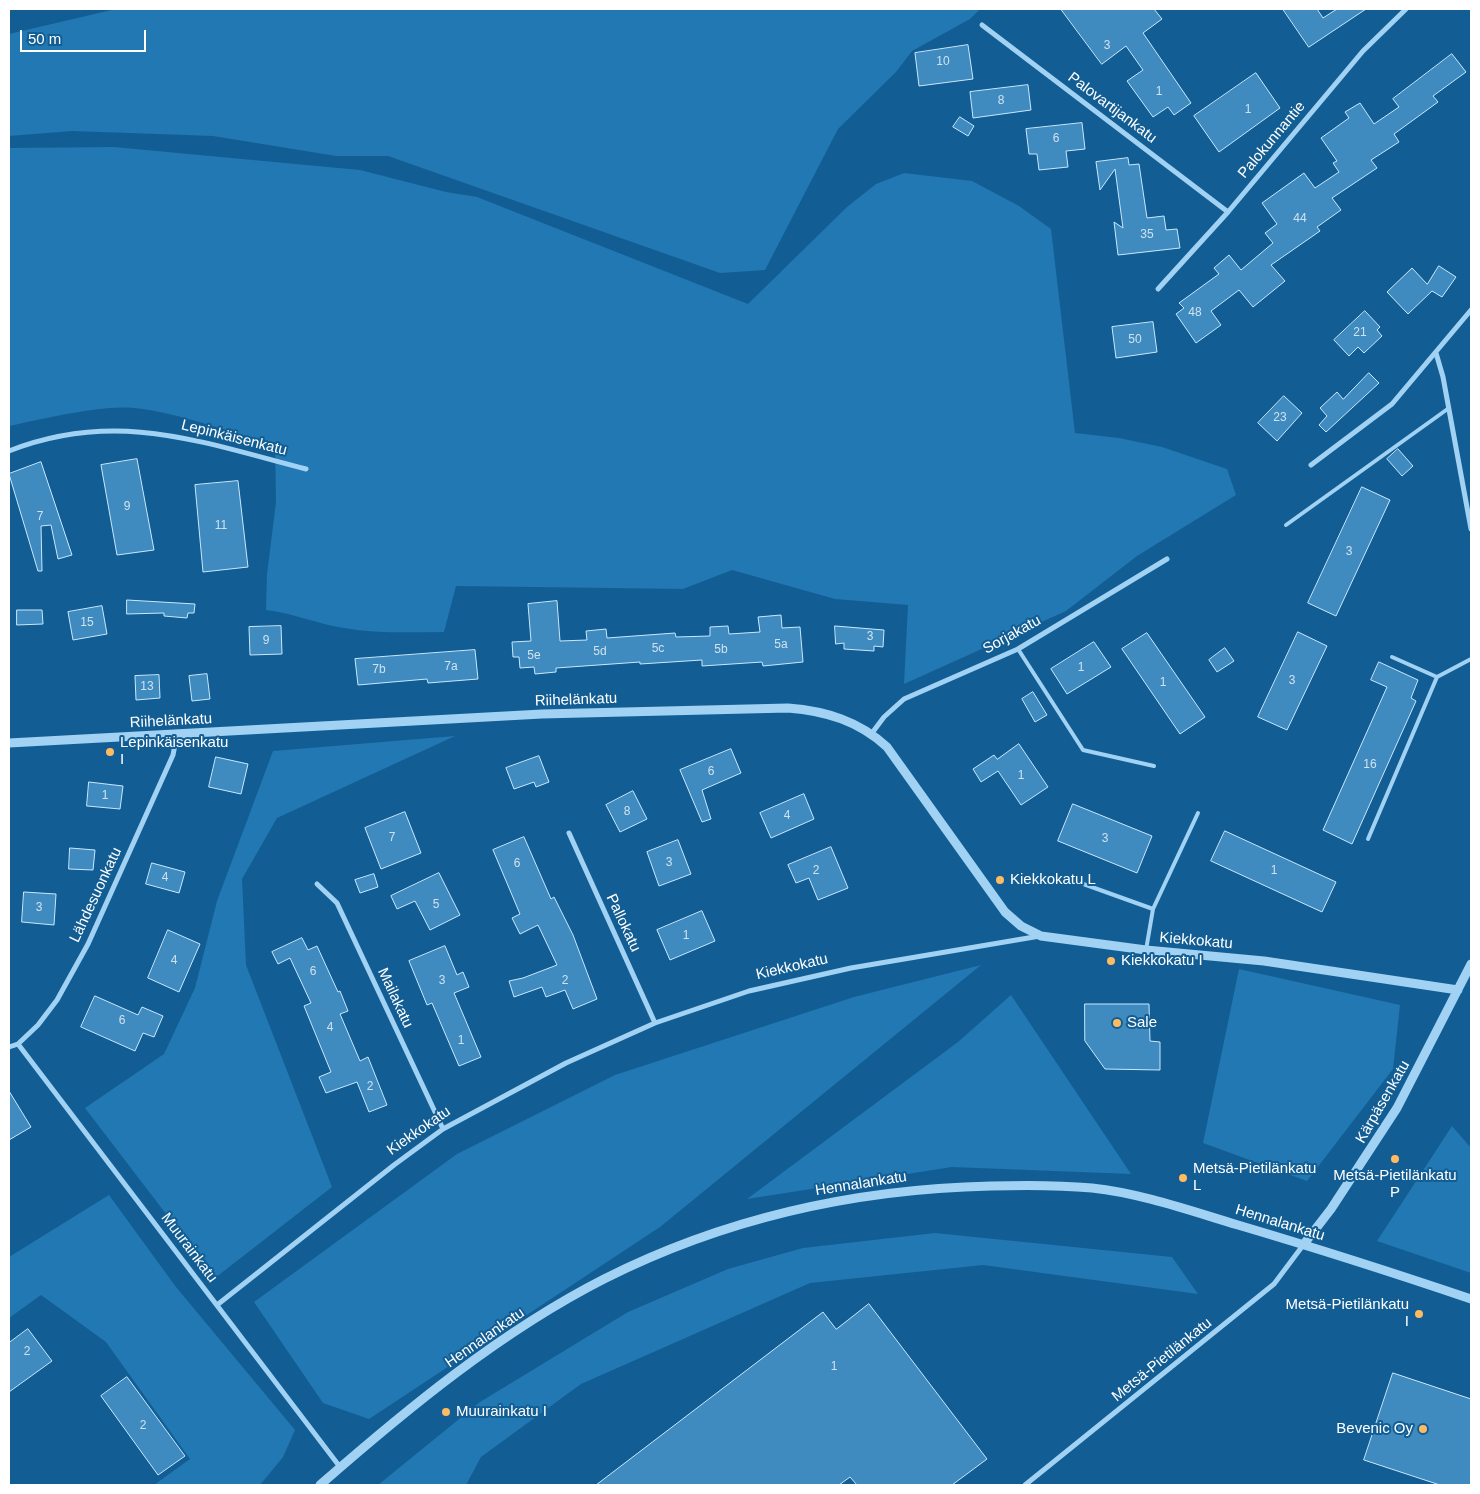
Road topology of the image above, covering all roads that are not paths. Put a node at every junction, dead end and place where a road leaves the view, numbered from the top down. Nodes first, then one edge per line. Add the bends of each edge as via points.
1 (1406, 9) edge
2 (982, 25) dead end
3 (1228, 212) junction
4 (1158, 289) dead end
5 (1471, 310) edge
6 (1436, 353) junction
7 (1449, 408) junction
8 (9, 450) edge
9 (1311, 466) dead end
10 (306, 469) dead end
11 (1286, 525) dead end
12 (1471, 529) edge
13 (1167, 559) dead end
14 (1018, 649) junction
15 (1392, 657) dead end
16 (1471, 659) edge
17 (1437, 677) junction
18 (872, 733) junction
19 (177, 734) junction
20 (9, 743) edge
21 (1154, 766) dead end
22 (1198, 813) dead end
23 (569, 833) dead end
24 (1368, 839) dead end
25 (1075, 881) dead end
26 (317, 884) dead end
27 (1152, 909) junction
28 (1041, 936) junction
29 (1146, 950) junction
30 (1471, 964) edge
31 (1458, 990) junction
32 (655, 1023) junction
33 (18, 1044) junction
34 (9, 1047) edge
35 (442, 1129) junction
36 (1304, 1244) junction
37 (1471, 1299) edge
38 (217, 1305) junction
39 (340, 1467) junction
40 (320, 1485) edge
41 (1025, 1485) edge

1 - 3 street, Palokunnantie via 1363,51
2 - 3 street, Palovartijankatu
3 - 4 street, Palokunnantie
5 - 6 street
6 - 7 street
6 - 9 street via 1392,404
7 - 11 lane
7 - 12 street
8 - 10 street, Lepinkäisenkatu via 75,433 123,429 197,439
13 - 14 street, Sorjakatu
14 - 18 street, Sorjakatu via 904,699
14 - 21 lane via 1083,750
15 - 17 lane
16 - 17 lane
17 - 24 lane
18 - 19 street, Riihelänkatu via 817,710 788,708 542,714
18 - 28 street, Riihelänkatu via 898,762 1005,912 1021,926
19 - 20 street, Riihelänkatu
19 - 33 street, Lähdesuonkatu via 173,755 88,944 57,1000
22 - 27 lane
23 - 32 street, Pallokatu
25 - 27 lane
26 - 35 street, Mailakatu via 336,903
27 - 29 lane
28 - 29 street, Kiekkokatu
28 - 32 street, Kiekkokatu via 851,968 749,991
29 - 31 street, Kiekkokatu via 1264,961
30 - 31 street, Kärpäsenkatu
31 - 36 street, Kärpäsenkatu via 1397,1108 1331,1209
32 - 35 street, Kiekkokatu via 566,1062
33 - 34 street, Lähdesuonkatu
33 - 38 street, Muurainkatu
35 - 38 street, Kiekkokatu
36 - 37 street, Hennalankatu
36 - 39 street, Hennalankatu via 1178,1206 1093,1188 1016,1185 937,1187 844,1199 762,1217 678,1246 603,1280 530,1322 440,1386
36 - 41 street, Metsä-Pietilänkatu via 1274,1284
38 - 39 street, Muurainkatu
39 - 40 street, Hennalankatu

